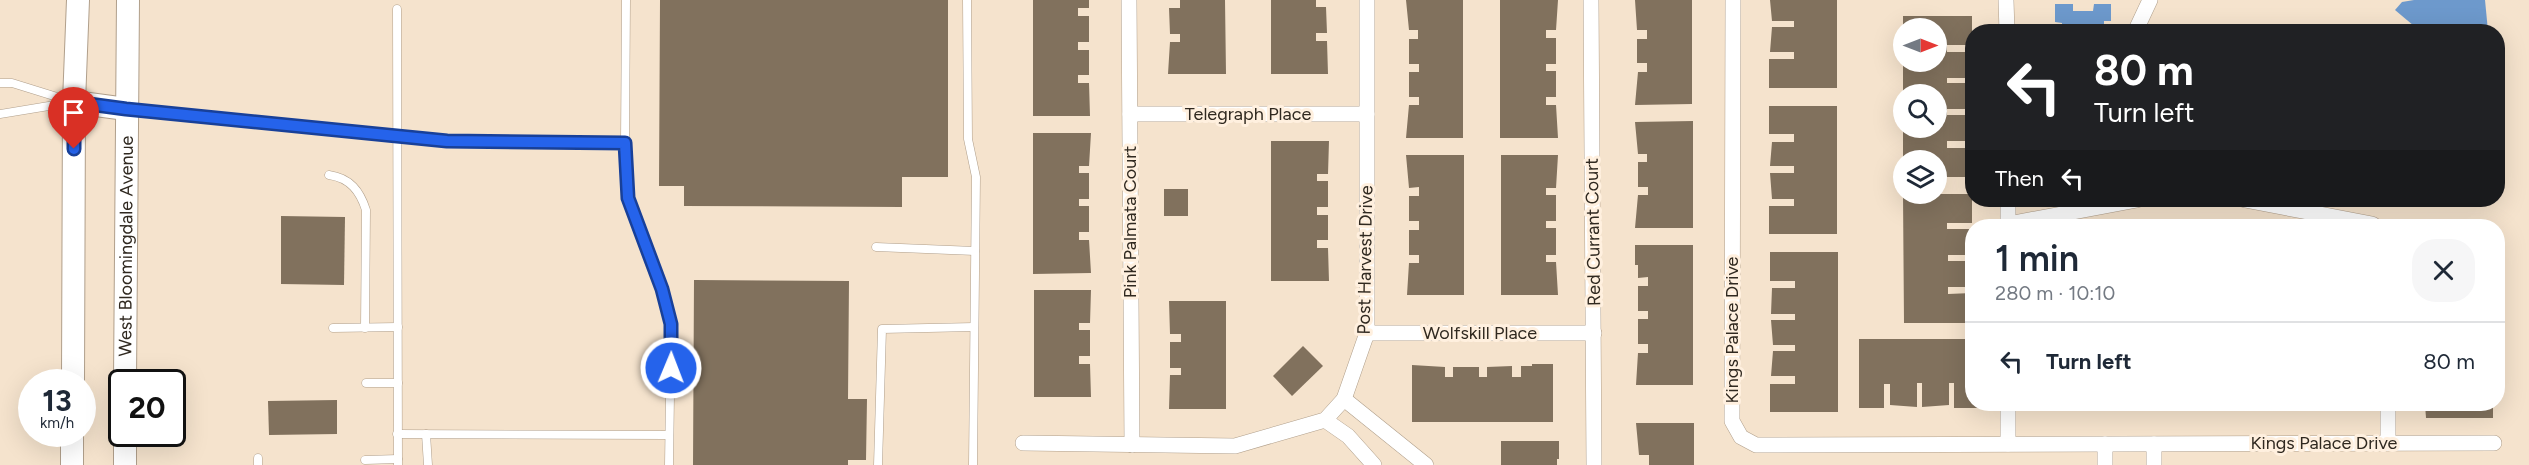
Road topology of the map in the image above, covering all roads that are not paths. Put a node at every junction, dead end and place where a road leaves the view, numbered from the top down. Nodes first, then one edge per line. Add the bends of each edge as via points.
1 (78, 0) edge
2 (128, 0) edge
3 (626, 0) edge
4 (967, 0) edge
5 (1129, 0) edge
6 (1367, 0) edge
7 (1591, 0) edge
8 (1733, 0) edge
9 (2006, 0) edge
10 (2150, 0) edge
11 (397, 9) dead end
12 (2007, 24) edge
13 (2139, 24) edge
14 (0, 83) edge
15 (74, 102) junction
16 (126, 109) junction
17 (0, 114) edge
18 (1130, 114) junction
19 (1367, 114) junction
20 (399, 136) junction
21 (625, 143) junction
22 (329, 175) dead end
23 (2099, 207) edge
24 (2294, 207) edge
25 (2038, 219) edge
26 (2349, 219) edge
27 (876, 247) dead end
28 (975, 251) junction
29 (398, 327) junction
30 (974, 327) junction
31 (333, 328) dead end
32 (365, 328) junction
33 (1367, 333) junction
34 (1594, 333) junction
35 (73, 369) edge
36 (125, 369) edge
37 (366, 383) dead end
38 (398, 383) junction
39 (1344, 399) junction
40 (2008, 411) edge
41 (2388, 411) edge
42 (1325, 420) junction
43 (397, 434) junction
44 (426, 434) junction
45 (669, 435) junction
46 (1023, 443) dead end
47 (2388, 443) junction
48 (2494, 443) dead end
49 (2008, 444) junction
50 (2105, 444) junction
51 (2154, 444) junction
52 (1132, 445) junction
53 (72, 447) edge
54 (125, 447) edge
55 (365, 460) dead end
56 (398, 462) edge
57 (1417, 462) edge
58 (72, 465) edge
59 (125, 465) edge
60 (428, 465) edge
61 (669, 465) edge
62 (878, 465) edge
63 (973, 465) edge
64 (1374, 465) edge
65 (1594, 465) edge
66 (2105, 465) edge
67 (2154, 465) edge

1 - 15 main road
2 - 16 main road, West Bloomingdale Avenue
3 - 21 lane
4 - 28 lane via 968,140 976,177
5 - 18 street, Pink Palmata Court
6 - 19 street, Post Harvest Drive
7 - 34 street, Red Currant Court
8 - 49 street, Kings Palace Drive via 1732,421 1741,437 1756,445
9 - 12 street
10 - 13 street
11 - 20 lane
14 - 15 lane
15 - 16 main road
15 - 17 lane
15 - 35 main road
16 - 20 lane
16 - 36 main road, West Bloomingdale Avenue
18 - 19 street, Telegraph Place
18 - 52 street, Pink Palmata Court
19 - 33 street, Post Harvest Drive
20 - 21 lane via 447,141
20 - 29 lane
21 - 45 lane via 628,198 652,258 671,324
22 - 32 lane via 351,183 366,210
23 - 25 street
24 - 26 street
27 - 28 lane
28 - 30 lane
29 - 32 lane
29 - 38 lane
30 - 62 lane via 882,329
30 - 63 lane
31 - 32 lane
33 - 34 street, Wolfskill Place
33 - 39 street, Post Harvest Drive
34 - 65 street, Red Currant Court
37 - 38 lane
38 - 43 lane
39 - 42 street, Post Harvest Drive
39 - 57 street
40 - 49 street
41 - 47 street
42 - 52 street via 1235,446
42 - 64 street via 1348,436
43 - 44 lane
43 - 56 lane
44 - 45 lane
44 - 60 lane
45 - 61 lane
46 - 52 street
47 - 48 street, Kings Palace Drive
47 - 51 street, Kings Palace Drive
49 - 50 street, Kings Palace Drive
50 - 51 street, Kings Palace Drive
50 - 66 street
51 - 67 street
53 - 58 main road
54 - 59 main road
55 - 56 lane

